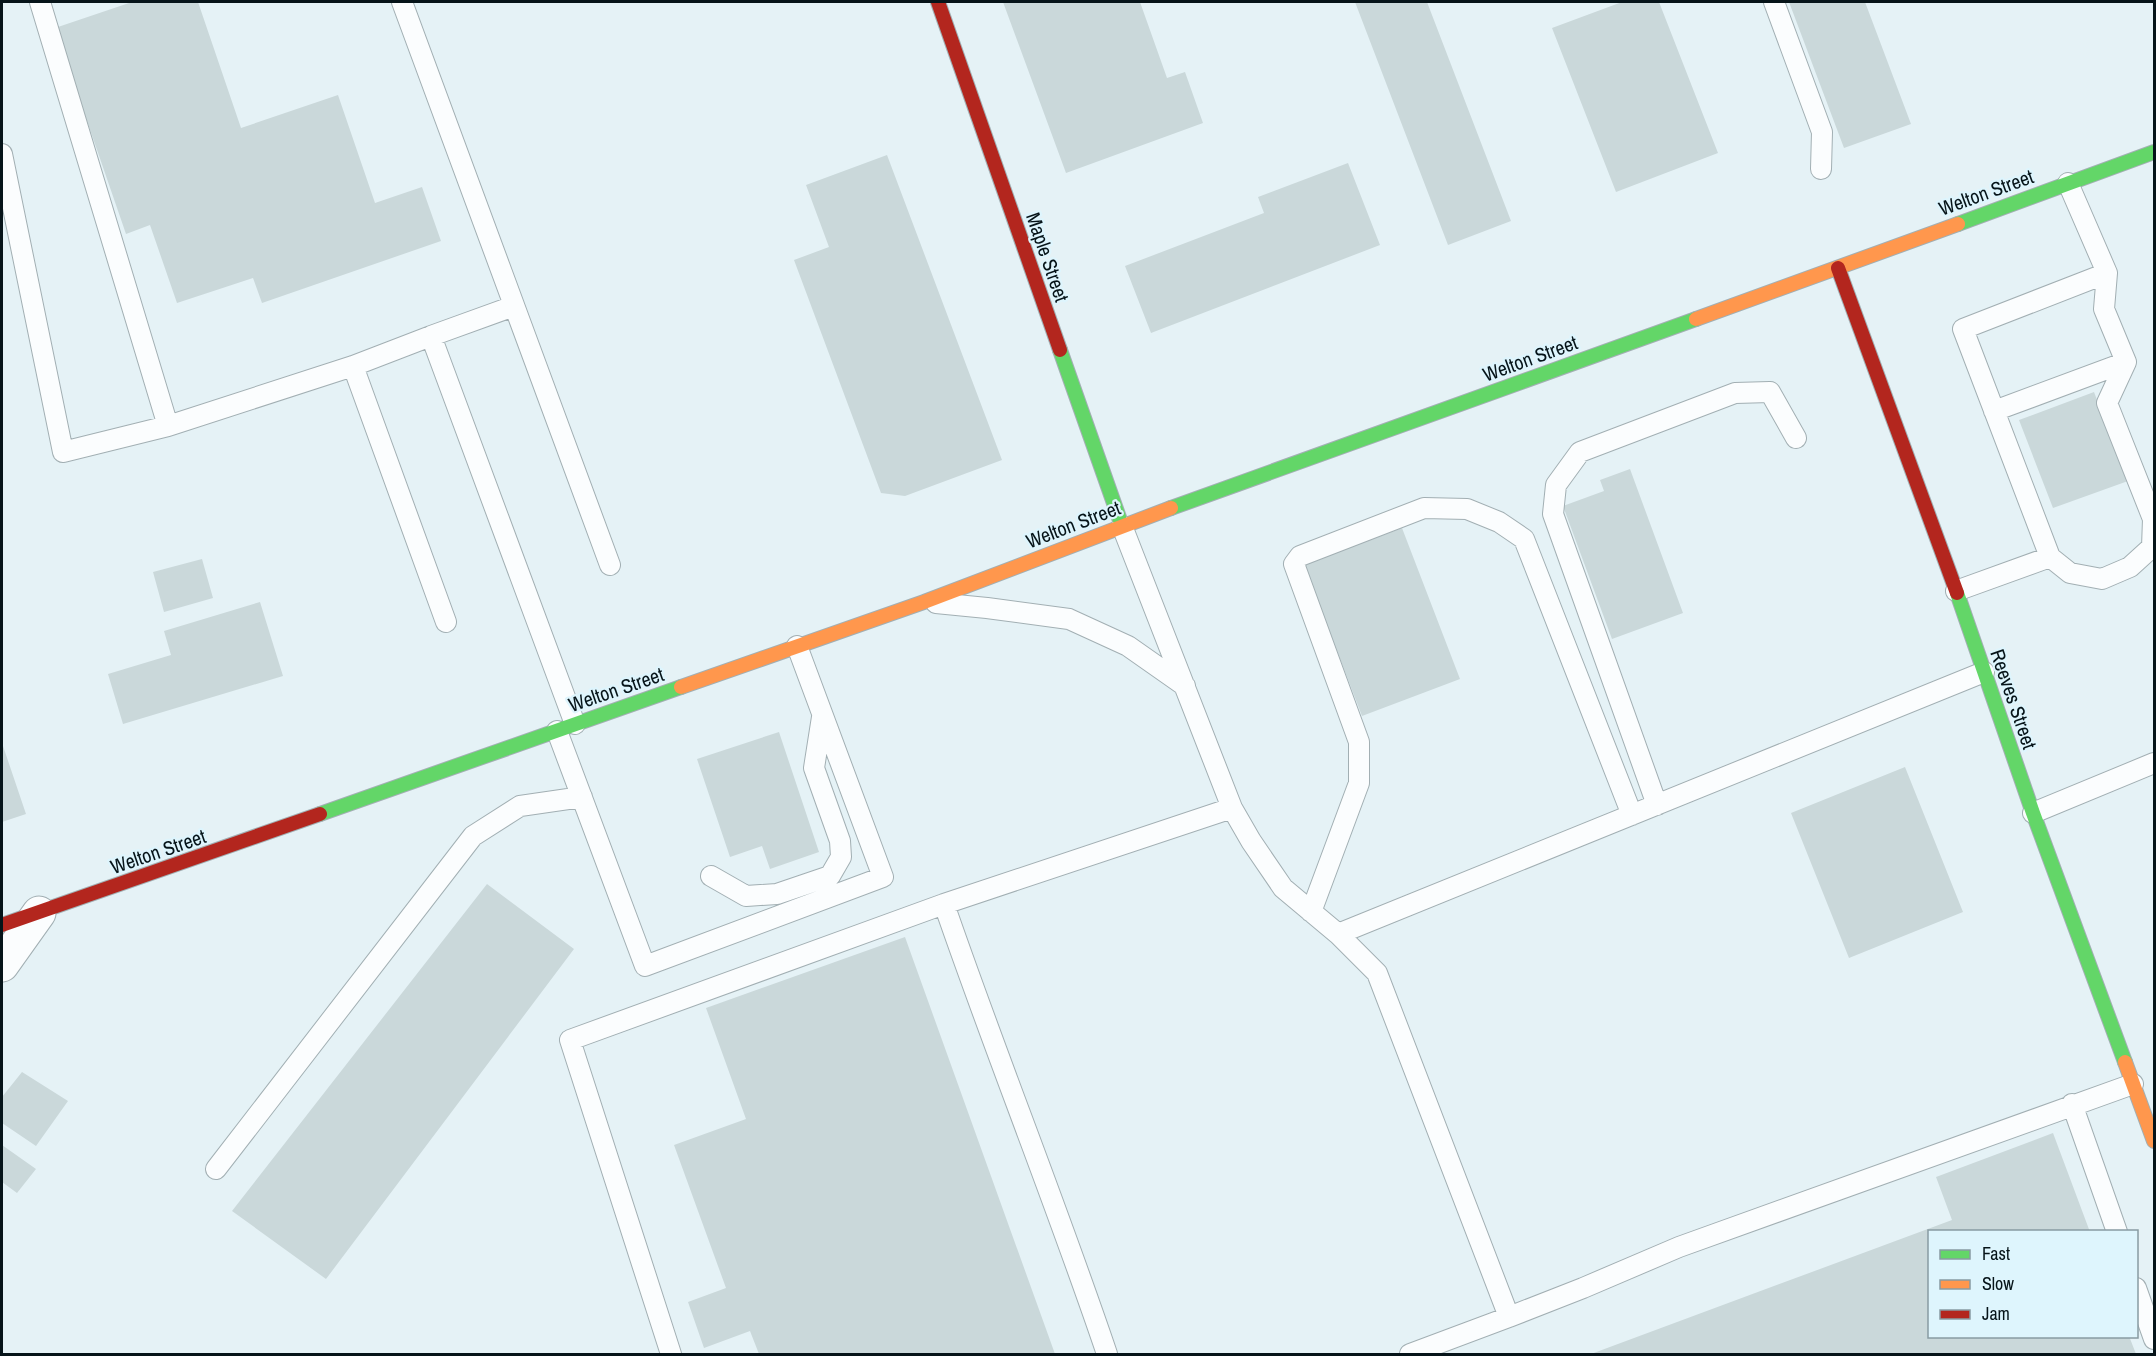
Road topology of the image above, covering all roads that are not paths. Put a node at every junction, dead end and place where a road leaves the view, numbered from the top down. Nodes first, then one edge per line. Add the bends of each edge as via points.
1 (40, 2) edge
2 (402, 2) edge
3 (938, 2) edge
4 (1774, 2) edge
5 (2154, 152) edge
6 (2, 154) edge
7 (1821, 169) dead end
8 (2068, 183) junction
9 (1838, 268) junction
10 (2107, 273) junction
11 (514, 306) junction
12 (431, 336) junction
13 (2126, 362) junction
14 (353, 366) junction
15 (1994, 411) junction
16 (168, 426) junction
17 (1796, 438) dead end
18 (1122, 526) junction
19 (2050, 557) junction
20 (610, 566) dead end
21 (1956, 591) junction
22 (924, 602) junction
23 (446, 622) dead end
24 (797, 646) junction
25 (1984, 672) junction
26 (1185, 686) junction
27 (822, 715) junction
28 (566, 728) junction
29 (2154, 763) edge
30 (582, 797) junction
31 (1657, 805) junction
32 (1232, 808) junction
33 (2033, 813) junction
34 (1632, 815) junction
35 (711, 876) dead end
36 (944, 904) junction
37 (1311, 912) junction
38 (39, 913) junction
39 (2, 925) edge
40 (1338, 934) junction
41 (2, 965) edge
42 (2133, 1084) junction
43 (2072, 1104) junction
44 (2154, 1136) edge
45 (216, 1169) dead end
46 (2116, 1230) edge
47 (2138, 1294) edge
48 (1509, 1317) junction
49 (2154, 1339) edge
50 (671, 1354) edge
51 (1107, 1354) edge
52 (1410, 1354) edge

1 - 16 lane
2 - 11 lane
3 - 18 main road, Maple Street
4 - 7 lane via 1822,132
5 - 8 main road, Welton Street
6 - 16 lane via 63,452
8 - 9 main road, Welton Street
8 - 10 lane
9 - 18 main road, Welton Street
9 - 21 main road, Reeves Street
10 - 13 lane via 2104,309
10 - 15 lane via 1963,329
11 - 12 lane
11 - 20 lane
12 - 14 lane
12 - 28 lane
13 - 15 lane
13 - 19 lane via 2107,403 2153,519 2152,547 2130,567 2102,579 2070,573
14 - 16 lane
14 - 23 lane
15 - 19 lane
17 - 31 lane via 1770,392 1735,393 1580,452 1556,485 1553,514
18 - 22 main road, Welton Street
18 - 26 lane
19 - 21 lane
21 - 25 main road, Reeves Street
22 - 24 main road, Welton Street
22 - 26 lane via 1069,619 1128,646
24 - 27 lane
24 - 28 main road, Welton Street
25 - 31 lane
25 - 33 main road, Reeves Street
26 - 32 lane
27 - 30 lane via 883,878 645,966
27 - 35 lane via 814,768 840,841 841,857 830,876 777,894 746,896
28 - 30 lane
28 - 38 main road, Welton Street
29 - 33 lane
30 - 45 lane via 520,806 473,836
31 - 34 lane
32 - 36 lane
32 - 37 lane via 1283,888
33 - 42 main road, Reeves Street
34 - 37 lane via 1524,540 1499,522 1467,509 1424,508 1300,556 1294,564 1359,742 1359,783
34 - 40 lane
36 - 50 lane via 570,1040
36 - 51 lane
37 - 40 lane
38 - 39 main road, Welton Street
38 - 41 street
40 - 48 lane via 1377,973
42 - 43 lane
42 - 44 main road, Reeves Street
43 - 46 lane
43 - 48 lane via 1679,1247
47 - 49 lane
48 - 52 lane

